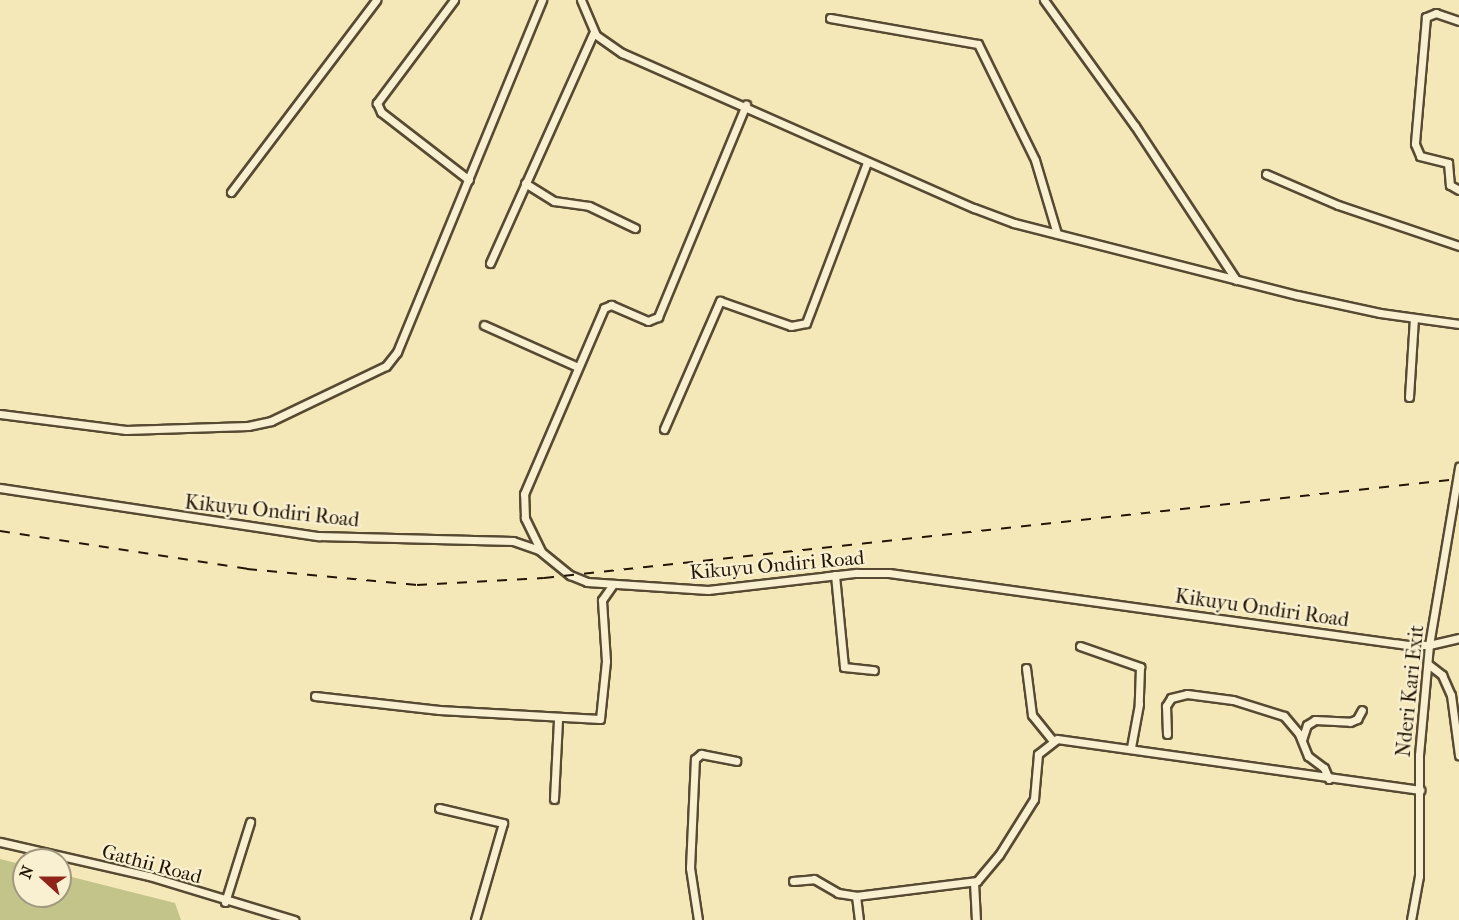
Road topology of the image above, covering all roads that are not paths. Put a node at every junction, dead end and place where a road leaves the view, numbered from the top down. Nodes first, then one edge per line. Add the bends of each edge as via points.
1 (376, 0) edge
2 (454, 0) edge
3 (542, 0) edge
4 (580, 0) edge
5 (1044, 0) edge
6 (830, 18) dead end
7 (1459, 21) edge
8 (594, 32) junction
9 (746, 105) junction
10 (867, 162) junction
11 (1266, 174) dead end
12 (469, 180) junction
13 (525, 183) junction
14 (1459, 190) edge
15 (231, 192) dead end
16 (635, 228) dead end
17 (1057, 234) junction
18 (1459, 246) edge
19 (490, 263) dead end
20 (1236, 280) junction
21 (1414, 318) junction
22 (1459, 324) edge
23 (484, 325) dead end
24 (578, 367) junction
25 (1409, 397) dead end
26 (0, 414) edge
27 (664, 429) dead end
28 (1459, 467) edge
29 (0, 489) edge
30 (542, 551) junction
31 (835, 575) junction
32 (613, 584) junction
33 (1459, 638) edge
34 (1429, 645) junction
35 (1080, 646) dead end
36 (1428, 664) junction
37 (1026, 668) dead end
38 (874, 670) dead end
39 (315, 696) dead end
40 (1362, 710) dead end
41 (558, 718) junction
42 (1457, 722) edge
43 (1167, 734) dead end
44 (1052, 740) junction
45 (1302, 740) junction
46 (1131, 747) junction
47 (1459, 755) edge
48 (736, 761) dead end
49 (1329, 779) junction
50 (1420, 790) junction
51 (554, 799) dead end
52 (438, 808) dead end
53 (250, 822) dead end
54 (0, 842) edge
55 (793, 881) dead end
56 (974, 882) junction
57 (856, 896) junction
58 (225, 902) junction
59 (294, 920) edge
60 (475, 920) edge
61 (698, 920) edge
62 (859, 920) edge
63 (976, 920) edge
64 (1411, 920) edge

1 - 15 street
2 - 12 street via 380,97 377,107
3 - 12 street
4 - 8 street
5 - 20 street via 1135,126
6 - 17 street via 978,44 1035,160
7 - 14 street via 1436,13 1426,17 1415,144 1420,156 1448,163 1450,184
8 - 9 street via 622,53
8 - 13 street
9 - 10 street
9 - 24 street via 658,317 648,321 606,305
10 - 17 street via 974,208
10 - 27 street via 806,323 791,326 720,301
11 - 18 street via 1338,205
12 - 26 street via 394,359 376,372 271,421 248,426 126,430
13 - 16 street via 555,201 589,206
13 - 19 street
17 - 20 street
20 - 21 street
21 - 22 street
21 - 25 street
23 - 24 street
24 - 30 street via 523,500 525,518
28 - 34 street, Nderi Kari Exit
29 - 30 street, Kikuyu Ondiri Road via 292,533 513,541
30 - 32 street, Kikuyu Ondiri Road via 579,580
31 - 32 street, Kikuyu Ondiri Road via 726,589 669,590
31 - 34 street, Kikuyu Ondiri Road via 911,574 974,587
31 - 38 street via 844,667
32 - 41 street via 602,600 606,661 603,717
33 - 34 street, Kikuyu Ondiri Road
34 - 36 street, Nderi Kari Exit
35 - 46 street via 1140,666 1140,699
36 - 42 street via 1447,684
36 - 50 street, Nderi Kari Exit via 1419,741
37 - 44 street via 1032,715
39 - 41 street
40 - 45 street via 1358,719 1350,722 1315,720 1307,725
41 - 51 street
42 - 47 street
43 - 45 street via 1166,706 1171,698 1187,694 1216,696 1279,713 1289,720
44 - 46 street
44 - 56 street via 1038,754 1034,799 999,855
45 - 49 street via 1308,756 1324,768
46 - 49 street
48 - 61 street via 701,754 695,759 690,868
49 - 50 street
50 - 64 street, Nderi Kari Exit via 1419,876
52 - 60 street via 503,823
53 - 58 street
54 - 58 street, Gathii Road via 149,876
55 - 57 street via 814,879 838,893
56 - 57 street
56 - 63 street
57 - 62 street
58 - 59 street, Gathii Road

